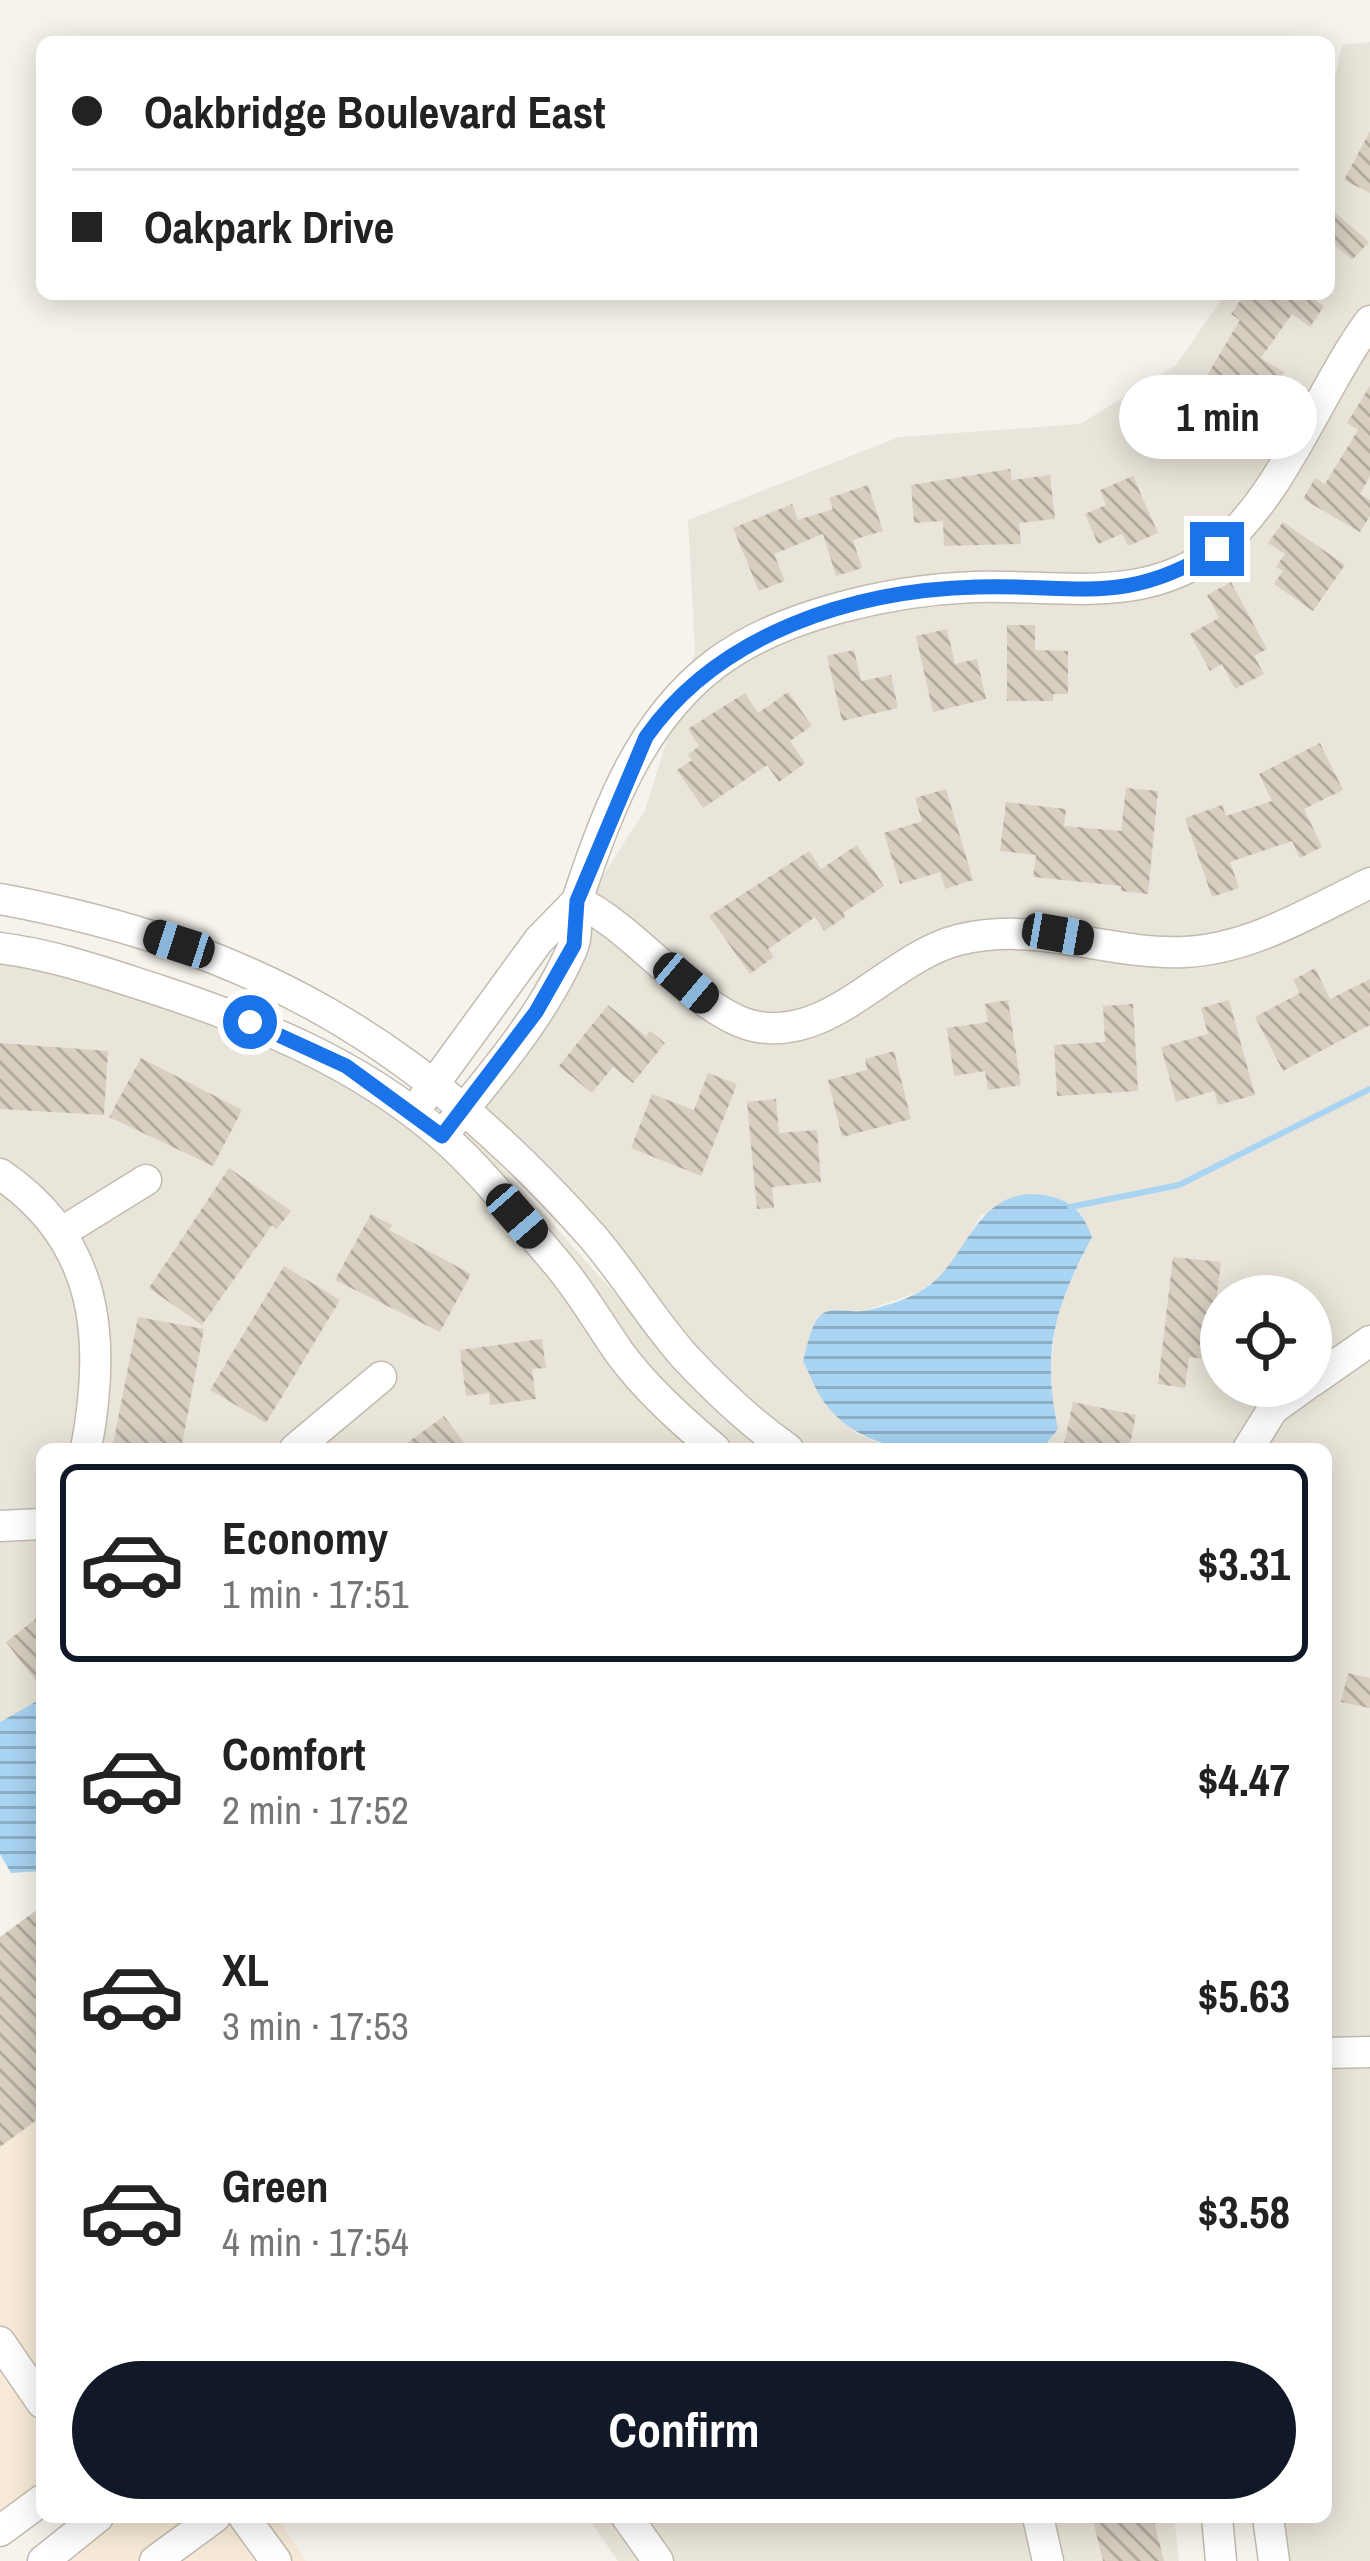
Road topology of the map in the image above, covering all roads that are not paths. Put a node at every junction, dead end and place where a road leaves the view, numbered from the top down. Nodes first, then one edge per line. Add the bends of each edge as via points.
1 (1370, 321) edge
2 (1370, 883) edge
3 (0, 899) edge
4 (577, 901) junction
5 (0, 948) edge
6 (506, 987) junction
7 (540, 1004) junction
8 (435, 1083) junction
9 (465, 1107) junction
10 (412, 1113) junction
11 (442, 1136) junction
12 (0, 1174) edge
13 (146, 1180) dead end
14 (62, 1232) junction
15 (1370, 1340) edge
16 (1332, 1367) edge
17 (381, 1377) dead end
18 (1276, 1407) edge
19 (87, 1443) edge
20 (302, 1443) edge
21 (708, 1443) edge
22 (779, 1443) edge
23 (1252, 1443) edge
24 (36, 1524) edge
25 (0, 1526) edge
26 (1370, 2052) edge
27 (1332, 2053) edge
28 (0, 2342) edge
29 (36, 2392) edge
30 (36, 2504) edge
31 (91, 2523) edge
32 (207, 2523) edge
33 (248, 2523) edge
34 (631, 2523) edge
35 (1039, 2523) edge
36 (1218, 2523) edge
37 (1269, 2523) edge
38 (0, 2531) edge
39 (44, 2561) edge
40 (155, 2561) edge
41 (276, 2561) edge
42 (658, 2561) edge
43 (1048, 2561) edge
44 (1222, 2561) edge
45 (1274, 2561) edge

1 - 4 street via 1258,506 1186,569 1088,591 973,587 901,595 799,622 721,659 646,737
2 - 4 street via 1263,935 1214,949 1151,950 1018,931 952,941 787,1029 721,1013
3 - 8 street via 113,922 255,973
4 - 6 street
4 - 7 street via 574,945
5 - 10 street via 80,963 280,1033
6 - 7 street
6 - 8 street
7 - 9 street
8 - 9 street
8 - 10 street
9 - 11 street
9 - 22 street via 594,1238 685,1356
10 - 11 street
11 - 21 street via 563,1271 622,1357
12 - 14 street
13 - 14 street
14 - 19 street via 95,1326
15 - 16 street
17 - 20 street
18 - 23 street
24 - 25 street
26 - 27 street
28 - 29 street
30 - 38 street
31 - 39 street
32 - 40 street
33 - 41 street
34 - 42 street
35 - 43 street
36 - 44 street
37 - 45 street

